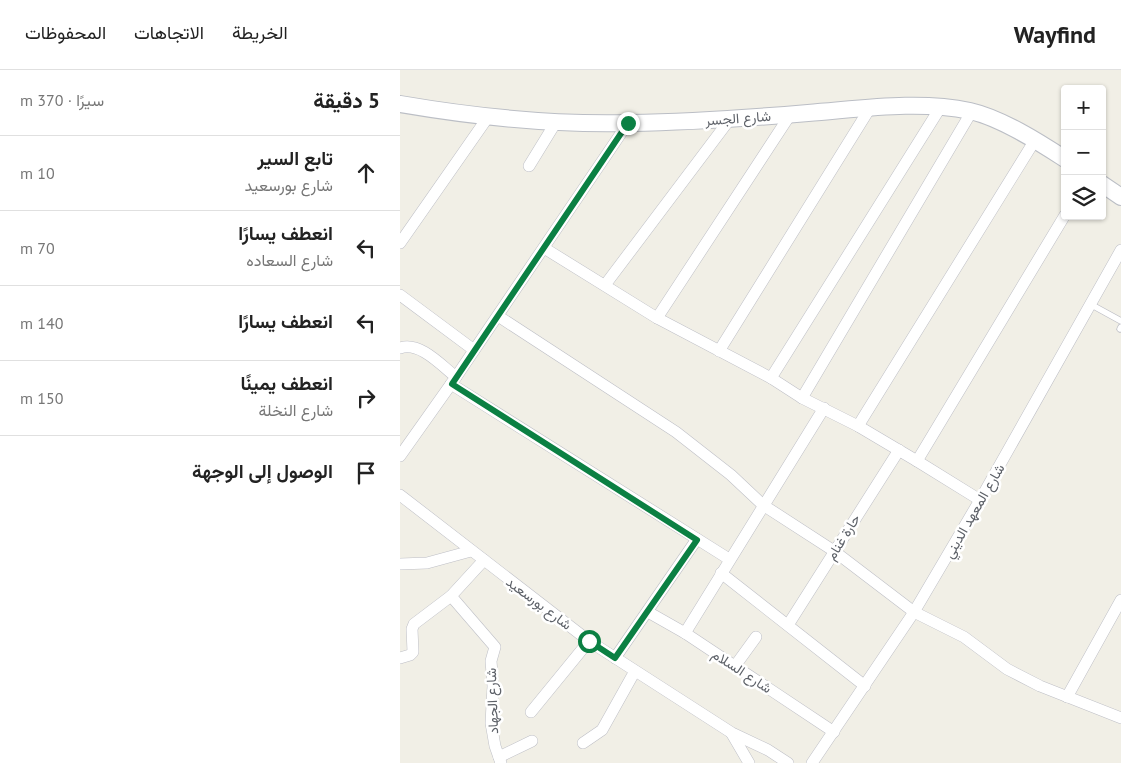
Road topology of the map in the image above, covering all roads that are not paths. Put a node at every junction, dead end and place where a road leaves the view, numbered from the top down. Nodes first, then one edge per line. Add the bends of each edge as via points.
1 (400, 104) edge
2 (870, 108) junction
3 (940, 108) junction
4 (972, 111) junction
5 (790, 115) junction
6 (488, 117) junction
7 (730, 119) junction
8 (556, 122) junction
9 (628, 123) junction
10 (1035, 140) junction
11 (1061, 156) edge
12 (529, 166) dead end
13 (1106, 187) edge
14 (1121, 197) edge
15 (1062, 220) edge
16 (400, 243) edge
17 (544, 248) junction
18 (1121, 250) edge
19 (605, 285) junction
20 (400, 295) edge
21 (1090, 304) junction
22 (498, 316) junction
23 (657, 318) junction
24 (1121, 321) edge
25 (400, 348) edge
26 (474, 350) junction
27 (719, 351) junction
28 (771, 378) junction
29 (454, 381) junction
30 (802, 398) junction
31 (824, 408) junction
32 (858, 426) junction
33 (899, 450) junction
34 (400, 456) edge
35 (918, 461) junction
36 (400, 495) edge
37 (980, 500) junction
38 (763, 505) junction
39 (697, 540) junction
40 (471, 551) junction
41 (834, 552) junction
42 (729, 559) junction
43 (484, 560) junction
44 (400, 564) edge
45 (721, 573) junction
46 (451, 596) junction
47 (1121, 600) edge
48 (648, 612) junction
49 (914, 612) junction
50 (788, 625) junction
51 (685, 633) junction
52 (756, 637) dead end
53 (589, 641) junction
54 (400, 658) edge
55 (615, 658) junction
56 (735, 666) junction
57 (635, 671) junction
58 (865, 686) junction
59 (1067, 697) junction
60 (532, 712) dead end
61 (1121, 718) edge
62 (834, 732) junction
63 (732, 733) junction
64 (532, 741) dead end
65 (583, 743) dead end
66 (500, 760) edge
67 (749, 763) edge
68 (788, 763) edge
69 (812, 763) edge

1 - 6 street, شارع الجسر
2 - 3 street, شارع الجسر
2 - 5 street, شارع الجسر
2 - 27 street
3 - 4 street, شارع الجسر
3 - 28 street
4 - 10 street, شارع الجسر
4 - 30 street
5 - 7 street, شارع الجسر
5 - 23 street
6 - 8 street, شارع الجسر
6 - 16 street
7 - 9 street, شارع الجسر
7 - 19 street
8 - 9 street, شارع الجسر
8 - 12 street
9 - 17 street
10 - 11 street, شارع الجسر
10 - 32 street
13 - 14 street
15 - 35 street
17 - 19 street
17 - 22 street
18 - 21 street, شارع المعهد الديني
19 - 23 street
20 - 26 street
21 - 24 lane
21 - 37 street, شارع المعهد الديني
22 - 26 street
22 - 38 street via 676,432
23 - 27 street
25 - 29 street via 414,346 431,357
26 - 29 street
27 - 28 street
28 - 30 street
29 - 34 street
29 - 39 street
30 - 31 street
31 - 32 street
31 - 38 street
32 - 33 street
33 - 35 street
33 - 41 street, حارة غنام
35 - 37 street
36 - 40 street, شارع بورسعيد
37 - 49 street, شارع المعهد الديني
38 - 41 street
38 - 42 street
39 - 42 street
39 - 48 street
40 - 43 street, شارع بورسعيد
40 - 44 street via 427,563
41 - 49 street
41 - 50 street, حارة غنام
42 - 45 street
43 - 46 street
43 - 53 street, شارع بورسعيد
45 - 50 street
45 - 51 street
46 - 54 street via 414,624 412,652
46 - 66 street, شارع الجهاد via 495,647 491,662 491,712
47 - 59 street
48 - 51 street, شارع السلام
48 - 55 street
49 - 58 street, شارع المعهد الديني
49 - 59 street via 964,637 1007,669
50 - 58 street
51 - 56 street, شارع السلام
52 - 56 street
53 - 55 street, شارع بورسعيد
53 - 60 street
55 - 57 street, شارع بورسعيد
56 - 62 street, شارع السلام
57 - 63 street, شارع بورسعيد
57 - 65 street via 602,730
58 - 62 street, شارع المعهد الديني
59 - 61 street
62 - 69 street, شارع المعهد الديني
63 - 67 street
63 - 68 street, شارع بورسعيد
64 - 66 street

